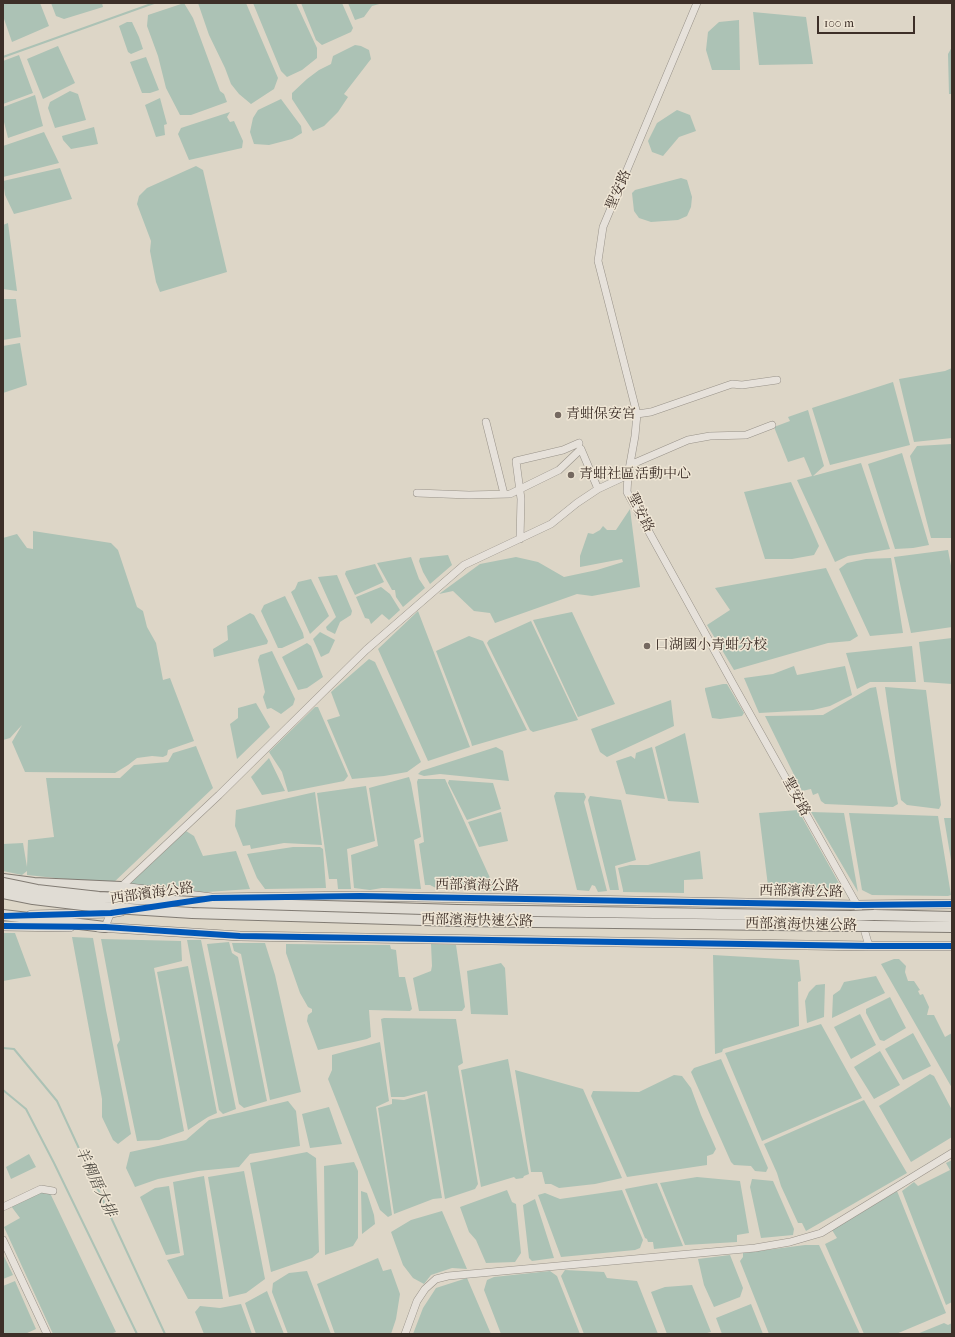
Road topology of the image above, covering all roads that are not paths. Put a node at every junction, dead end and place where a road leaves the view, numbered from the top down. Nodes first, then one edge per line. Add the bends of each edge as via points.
1 (698, 3) edge
2 (777, 380) dead end
3 (637, 414) junction
4 (486, 422) dead end
5 (772, 425) dead end
6 (579, 442) dead end
7 (630, 465) junction
8 (628, 475) junction
9 (521, 489) junction
10 (598, 489) junction
11 (417, 494) dead end
12 (504, 494) junction
13 (520, 539) junction
14 (3, 878) edge
15 (3, 883) edge
16 (121, 887) junction
17 (3, 893) edge
18 (212, 898) junction
19 (952, 904) edge
20 (857, 905) junction
21 (112, 913) junction
22 (456, 916) junction
23 (952, 917) edge
24 (4, 918) edge
25 (874, 921) junction
26 (105, 927) junction
27 (952, 927) edge
28 (869, 946) junction
29 (952, 946) edge
30 (952, 1153) edge
31 (53, 1191) dead end
32 (3, 1207) edge
33 (3, 1240) edge
34 (47, 1334) edge
35 (405, 1334) edge

1 - 3 street, 聖安路 via 603,227 598,261
2 - 3 street via 732,384 651,412
3 - 7 street, 聖安路
4 - 12 street
5 - 7 street via 746,435 710,436 688,440
6 - 9 street via 563,450 516,461
7 - 8 street, 聖安路
8 - 10 street
8 - 20 street, 聖安路 via 628,492
9 - 10 street via 559,470 581,449
9 - 12 street
9 - 13 street
10 - 13 street via 551,524
11 - 12 street
13 - 16 street via 464,565 366,650 219,795
14 - 16 highway via 34,883
15 - 22 highway, 西部濱海快速公路, bridge via 37,890 107,897
16 - 18 main road
16 - 21 street
17 - 22 highway, 西部濱海快速公路, bridge via 99,908 192,913
18 - 20 main road, 西部濱海公路 via 360,896
18 - 21 main road, 西部濱海公路
19 - 20 main road, 西部濱海公路
20 - 28 street, 聖安路
21 - 24 main road, 西部濱海公路
21 - 26 street
22 - 25 highway, 西部濱海快速公路, bridge
23 - 25 highway, 西部濱海快速公路
24 - 26 highway
25 - 27 highway, 西部濱海快速公路
26 - 28 main road, 西部濱海公路 via 248,936
28 - 29 main road, 西部濱海公路
30 - 35 street via 821,1233 790,1242 755,1248 436,1279 417,1301
31 - 32 street via 41,1189
33 - 34 street

